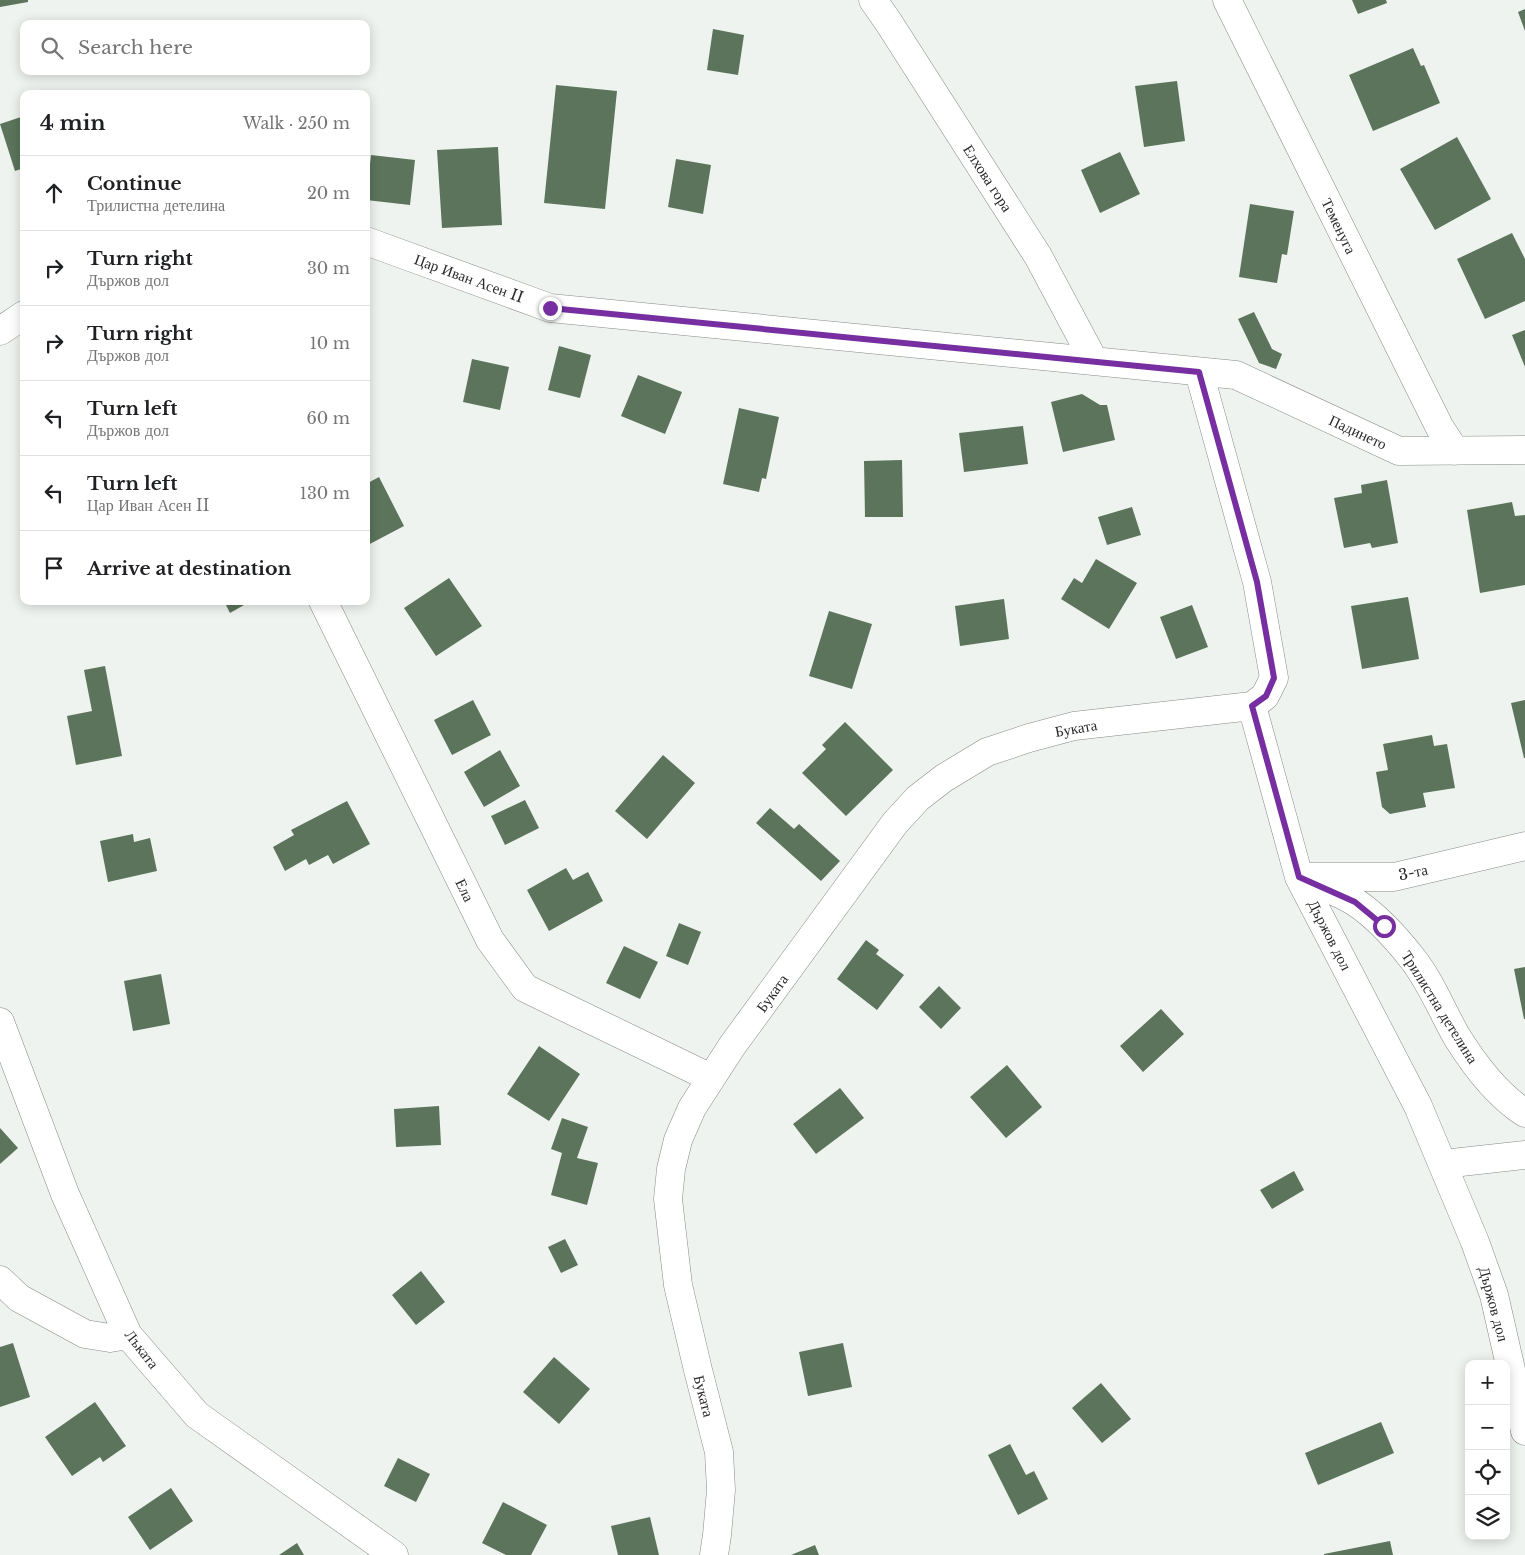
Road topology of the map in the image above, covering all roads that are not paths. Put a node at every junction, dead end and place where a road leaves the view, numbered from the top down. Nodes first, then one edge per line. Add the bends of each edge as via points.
1 (872, 0) edge
2 (1227, 0) edge
3 (370, 242) edge
4 (20, 318) edge
5 (0, 332) edge
6 (1094, 361) junction
7 (1199, 372) junction
8 (1525, 450) edge
9 (1455, 451) junction
10 (325, 605) edge
11 (1252, 706) junction
12 (1525, 846) edge
13 (1299, 877) junction
14 (0, 1022) edge
15 (711, 1078) junction
16 (1525, 1113) edge
17 (1525, 1155) edge
18 (1443, 1164) junction
19 (0, 1280) edge
20 (128, 1335) junction
21 (1525, 1431) edge
22 (394, 1555) edge
23 (714, 1555) edge

1 - 6 street, Елхова гора via 1038,256
2 - 9 street, Теменуга via 1440,428
3 - 6 street, Цар Иван Асен II via 550,308
4 - 5 street
6 - 7 street, Цар Иван Асен II
7 - 9 street, Падинето via 1236,375 1399,451
7 - 11 street via 1257,582 1274,678 1266,696
8 - 9 street, Падинето
10 - 15 street, Ела via 490,940 525,988
11 - 13 street, Държов дол
11 - 15 street, Буката via 1074,726 987,752 944,778 918,798 895,823
12 - 13 street, 3-та via 1394,877
13 - 16 street, Трилистна детелина via 1355,902 1384,926 1413,959 1457,1037 1487,1080
13 - 18 street, Държов дол via 1414,1098
14 - 20 street, Лъката via 65,1194
15 - 23 street, Буката via 692,1108 678,1140 668,1199 678,1285 719,1452 721,1490
17 - 18 street
18 - 21 street, Държов дол via 1494,1295
19 - 20 street via 19,1298 85,1334 110,1338
20 - 22 street, Лъката via 197,1415

